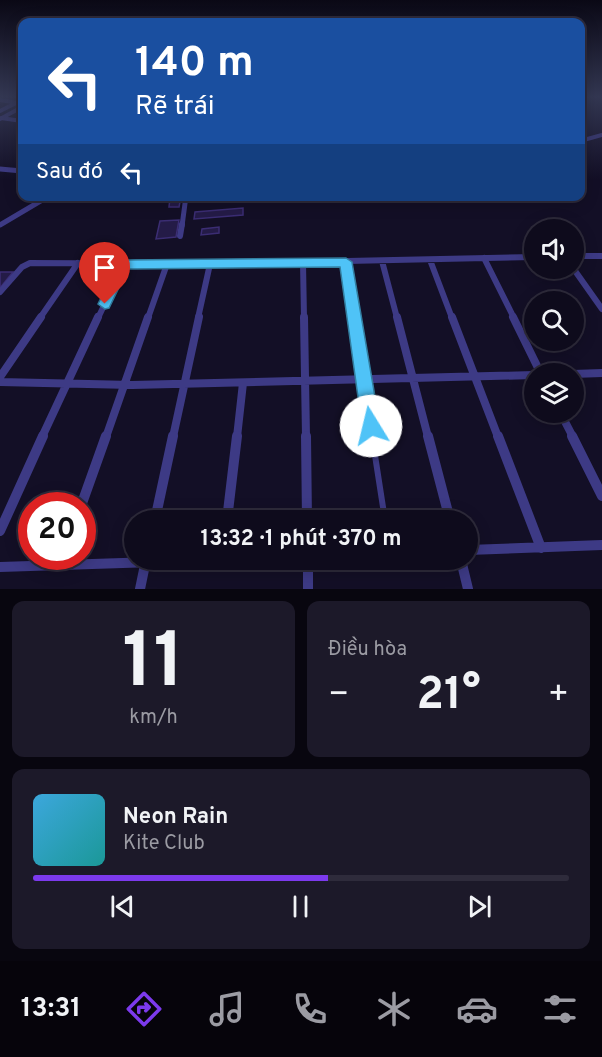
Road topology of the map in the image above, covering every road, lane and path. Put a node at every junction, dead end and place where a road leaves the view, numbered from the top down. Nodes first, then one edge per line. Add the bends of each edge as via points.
1 (602, 135) edge
2 (585, 140) edge
3 (0, 169) edge
4 (18, 171) edge
5 (41, 201) edge
6 (185, 201) edge
7 (0, 225) edge
8 (180, 236) dead end
9 (584, 256) edge
10 (602, 256) edge
11 (524, 257) edge
12 (484, 258) junction
13 (430, 260) junction
14 (382, 261) junction
15 (346, 262) junction
16 (78, 263) junction
17 (303, 263) junction
18 (124, 264) junction
19 (167, 264) junction
20 (210, 264) junction
21 (581, 279) edge
22 (0, 292) edge
23 (602, 309) edge
24 (536, 363) edge
25 (602, 373) edge
26 (584, 374) edge
27 (524, 375) edge
28 (475, 376) junction
29 (0, 377) edge
30 (412, 378) junction
31 (363, 379) junction
32 (305, 381) junction
33 (0, 382) edge
34 (66, 382) junction
35 (185, 382) junction
36 (243, 383) junction
37 (125, 385) junction
38 (566, 423) edge
39 (86, 492) edge
40 (602, 496) edge
41 (157, 510) edge
42 (228, 510) edge
43 (308, 510) edge
44 (383, 510) edge
45 (447, 510) edge
46 (0, 531) edge
47 (602, 545) edge
48 (541, 548) junction
49 (478, 550) edge
50 (96, 561) edge
51 (124, 561) edge
52 (18, 565) edge
53 (0, 567) edge
54 (144, 570) edge
55 (308, 570) edge
56 (463, 570) edge
57 (140, 589) edge
58 (308, 589) edge
59 (468, 589) edge

1 - 2 street
3 - 4 street
5 - 7 street
6 - 8 street
9 - 10 street
11 - 12 street
12 - 13 street
12 - 24 street
13 - 14 street
13 - 28 street
14 - 15 street
14 - 30 street
15 - 17 street
15 - 31 lane
16 - 18 street
16 - 22 street via 30,263
16 - 29 street
17 - 20 street
17 - 32 street
18 - 19 street
18 - 34 street
19 - 20 street
19 - 37 street
20 - 35 street
21 - 23 street
25 - 26 street
27 - 28 street
28 - 30 street
28 - 48 street
30 - 31 street
30 - 45 street
31 - 32 street
31 - 44 lane
32 - 36 street
32 - 43 street
33 - 34 street
34 - 37 street
34 - 46 street
35 - 36 street
35 - 37 street
35 - 41 street
36 - 42 street
37 - 39 street
38 - 40 street
47 - 48 street
48 - 49 street
50 - 51 street
52 - 53 street
54 - 57 street
55 - 58 street
56 - 59 street

